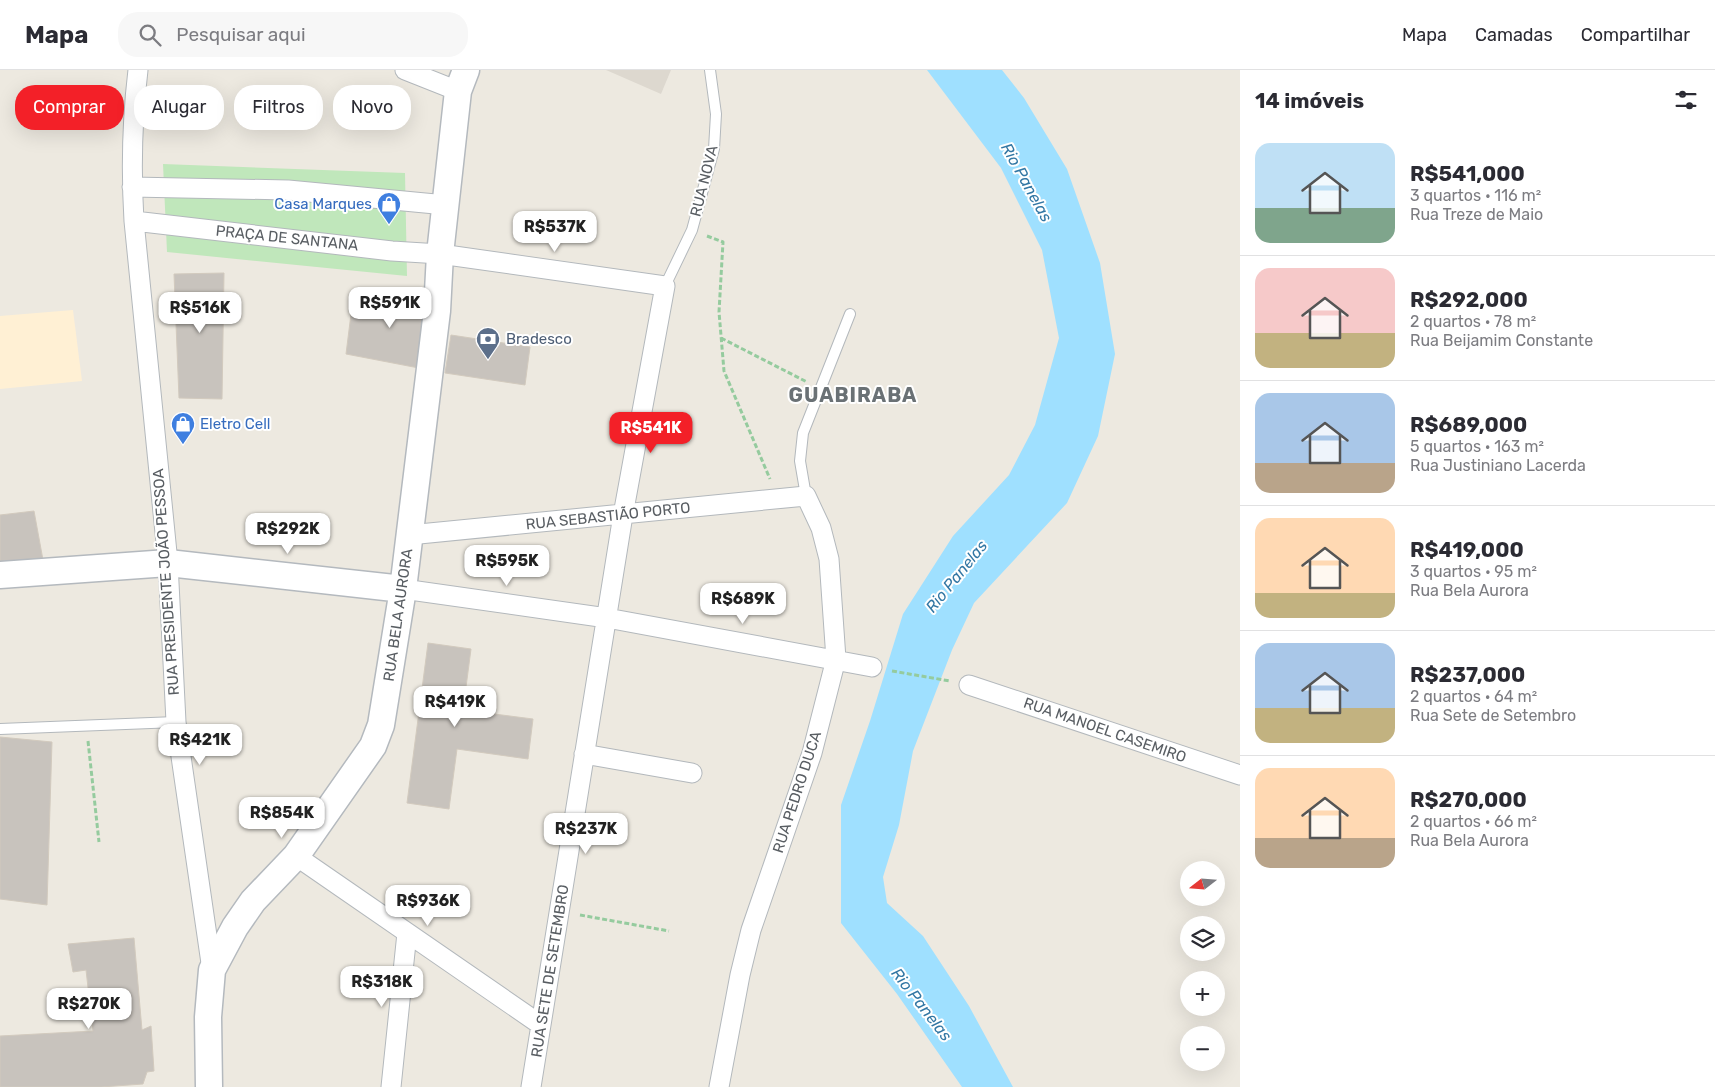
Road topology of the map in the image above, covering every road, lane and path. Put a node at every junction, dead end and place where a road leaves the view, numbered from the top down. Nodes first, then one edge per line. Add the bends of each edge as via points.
1 (138, 70) edge
2 (405, 70) edge
3 (710, 70) edge
4 (462, 81) edge
5 (132, 187) junction
6 (446, 205) junction
7 (134, 221) junction
8 (692, 230) junction
9 (440, 254) junction
10 (665, 286) junction
11 (850, 314) dead end
12 (721, 338) junction
13 (821, 389) junction
14 (806, 496) junction
15 (782, 499) junction
16 (623, 514) junction
17 (409, 535) junction
18 (168, 563) junction
19 (0, 575) edge
20 (403, 589) junction
21 (607, 618) junction
22 (836, 659) junction
23 (872, 667) joint
24 (969, 685) joint
25 (176, 722) junction
26 (87, 726) junction
27 (0, 729) edge
28 (584, 754) junction
29 (692, 773) dead end
30 (1240, 776) edge
31 (99, 842) dead end
32 (296, 856) junction
33 (560, 912) junction
34 (669, 931) dead end
35 (406, 933) junction
36 (212, 970) junction
37 (542, 1024) junction
38 (209, 1087) edge
39 (391, 1087) edge
40 (531, 1087) edge
41 (719, 1087) edge

1 - 5 street, RUA PRESIDENTE JOÃO PESSOA
2 - 4 street
3 - 8 lane, RUA NOVA via 716,114 714,149
4 - 6 street, RUA BELA AURORA
5 - 6 street via 288,190
5 - 7 street, RUA PRESIDENTE JOÃO PESSOA
6 - 9 street, RUA BELA AURORA
7 - 9 street, PRAÇA DE SANTANA
7 - 18 street, RUA PRESIDENTE JOÃO PESSOA
8 - 10 lane, RUA NOVA
8 - 12 path via 723,242
9 - 10 street, PRAÇA DE SANTANA
9 - 17 street, RUA BELA AURORA via 437,311
10 - 16 street, RUA SETE DE SETEMBRO
11 - 13 lane
12 - 13 path
12 - 15 path via 724,371 754,444
13 - 14 lane via 803,433 800,461
14 - 15 street, RUA SEBASTIÃO PORTO
14 - 22 street, RUA PEDRO DUCA via 821,528 828,559
15 - 16 street, RUA SEBASTIÃO PORTO
16 - 17 street, RUA SEBASTIÃO PORTO
16 - 21 street, RUA SETE DE SETEMBRO
17 - 20 street, RUA BELA AURORA
18 - 19 street
18 - 20 street
18 - 25 street, RUA PRESIDENTE JOÃO PESSOA
20 - 21 street
20 - 32 street, RUA BELA AURORA via 381,725 373,746
21 - 22 street
21 - 28 street, RUA SETE DE SETEMBRO
22 - 23 street
22 - 41 street, RUA PEDRO DUCA via 812,754 750,930
23 - 24 path
24 - 30 street, RUA MANOEL CASEMIRO
25 - 26 lane
25 - 36 street, RUA PRESIDENTE JOÃO PESSOA
26 - 27 lane
26 - 31 path
28 - 29 street
28 - 33 street, RUA SETE DE SETEMBRO
32 - 35 street
32 - 36 street, RUA BELA AURORA via 253,901
33 - 34 path
33 - 37 street, RUA SETE DE SETEMBRO
35 - 37 street
35 - 39 street
36 - 38 street, RUA BELA AURORA via 208,1017
37 - 40 street, RUA SETE DE SETEMBRO

